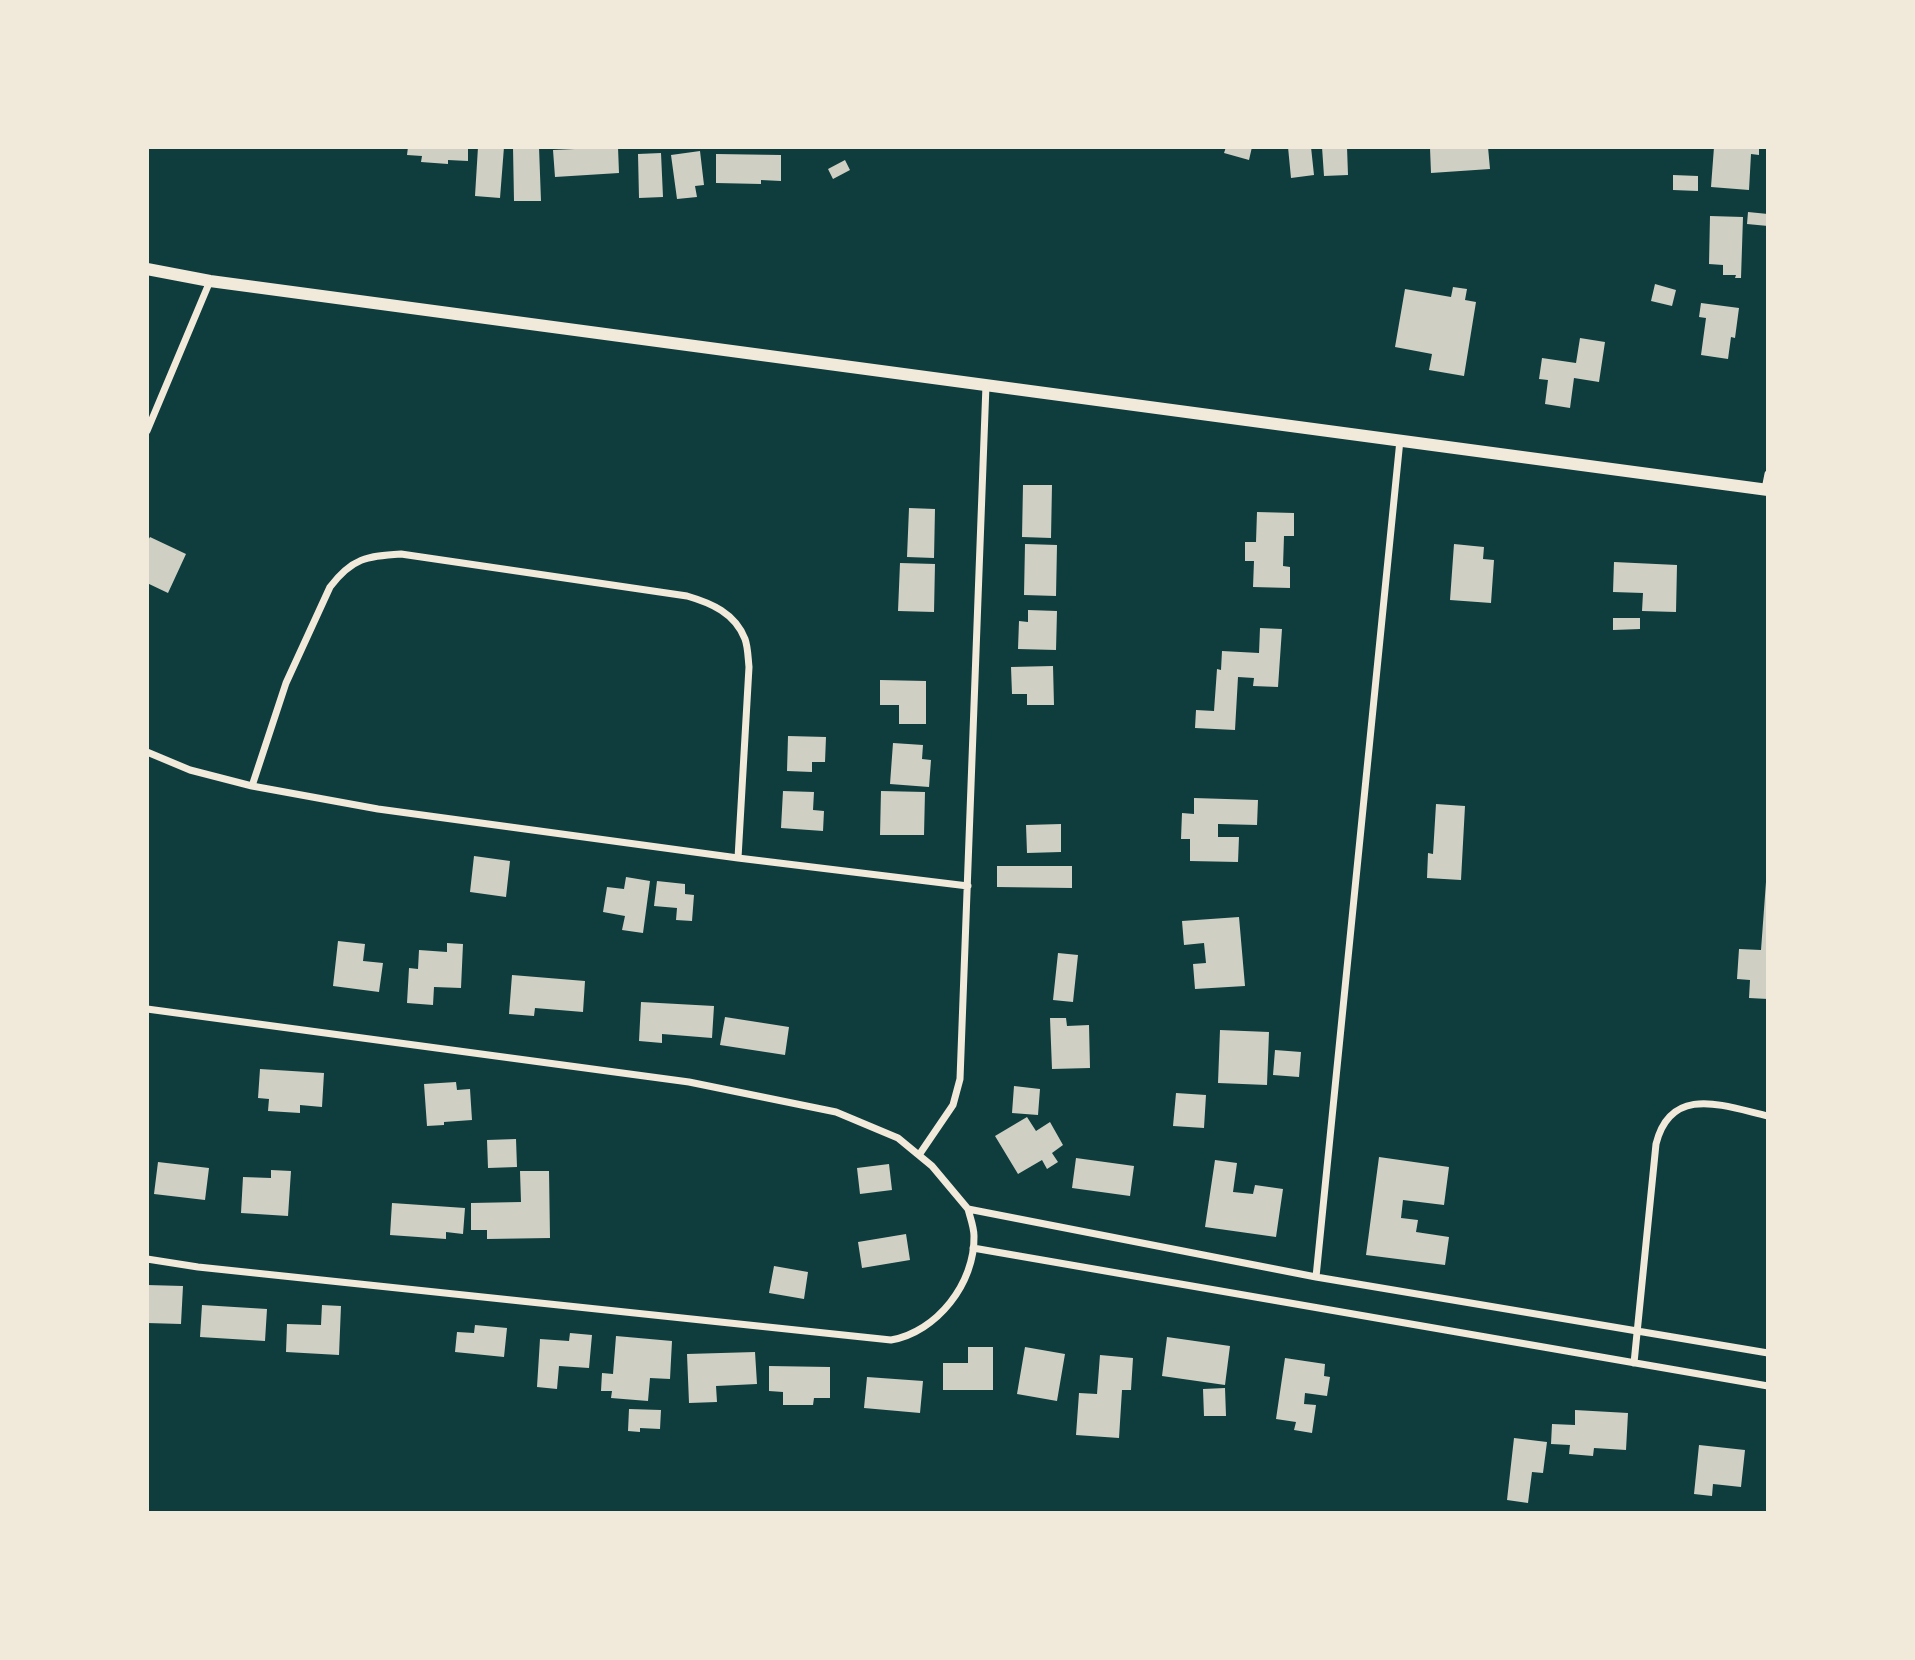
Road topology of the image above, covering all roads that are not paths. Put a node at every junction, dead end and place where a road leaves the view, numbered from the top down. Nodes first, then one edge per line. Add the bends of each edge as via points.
1 (147, 269) edge
2 (210, 281) junction
3 (986, 385) junction
4 (147, 431) edge
5 (1400, 440) junction
6 (1768, 474) edge
7 (1766, 490) edge
8 (147, 752) edge
9 (252, 786) junction
10 (738, 858) junction
11 (968, 886) junction
12 (147, 1009) edge
13 (1768, 1116) edge
14 (919, 1155) junction
15 (968, 1209) junction
16 (973, 1248) junction
17 (147, 1259) edge
18 (1316, 1277) junction
19 (1637, 1330) junction
20 (1768, 1353) edge
21 (1634, 1363) junction
22 (1768, 1387) edge

1 - 2 main road
2 - 3 main road
2 - 4 street
3 - 5 main road
3 - 11 street
5 - 7 main road
5 - 18 street
6 - 7 street
8 - 9 street via 190,770
9 - 10 street via 378,809
9 - 10 street via 286,683 330,587 351,564 368,556 401,554 687,596 721,609 745,639 749,667
10 - 11 street
11 - 14 street via 960,1079 953,1105
12 - 14 street via 690,1082 836,1112 898,1138
13 - 19 street via 1699,1102 1675,1112 1660,1128
14 - 15 street
15 - 16 street
15 - 18 street
16 - 17 street via 949,1305 934,1320 891,1339
16 - 21 street
18 - 19 street
19 - 20 street
19 - 21 street
21 - 22 street

